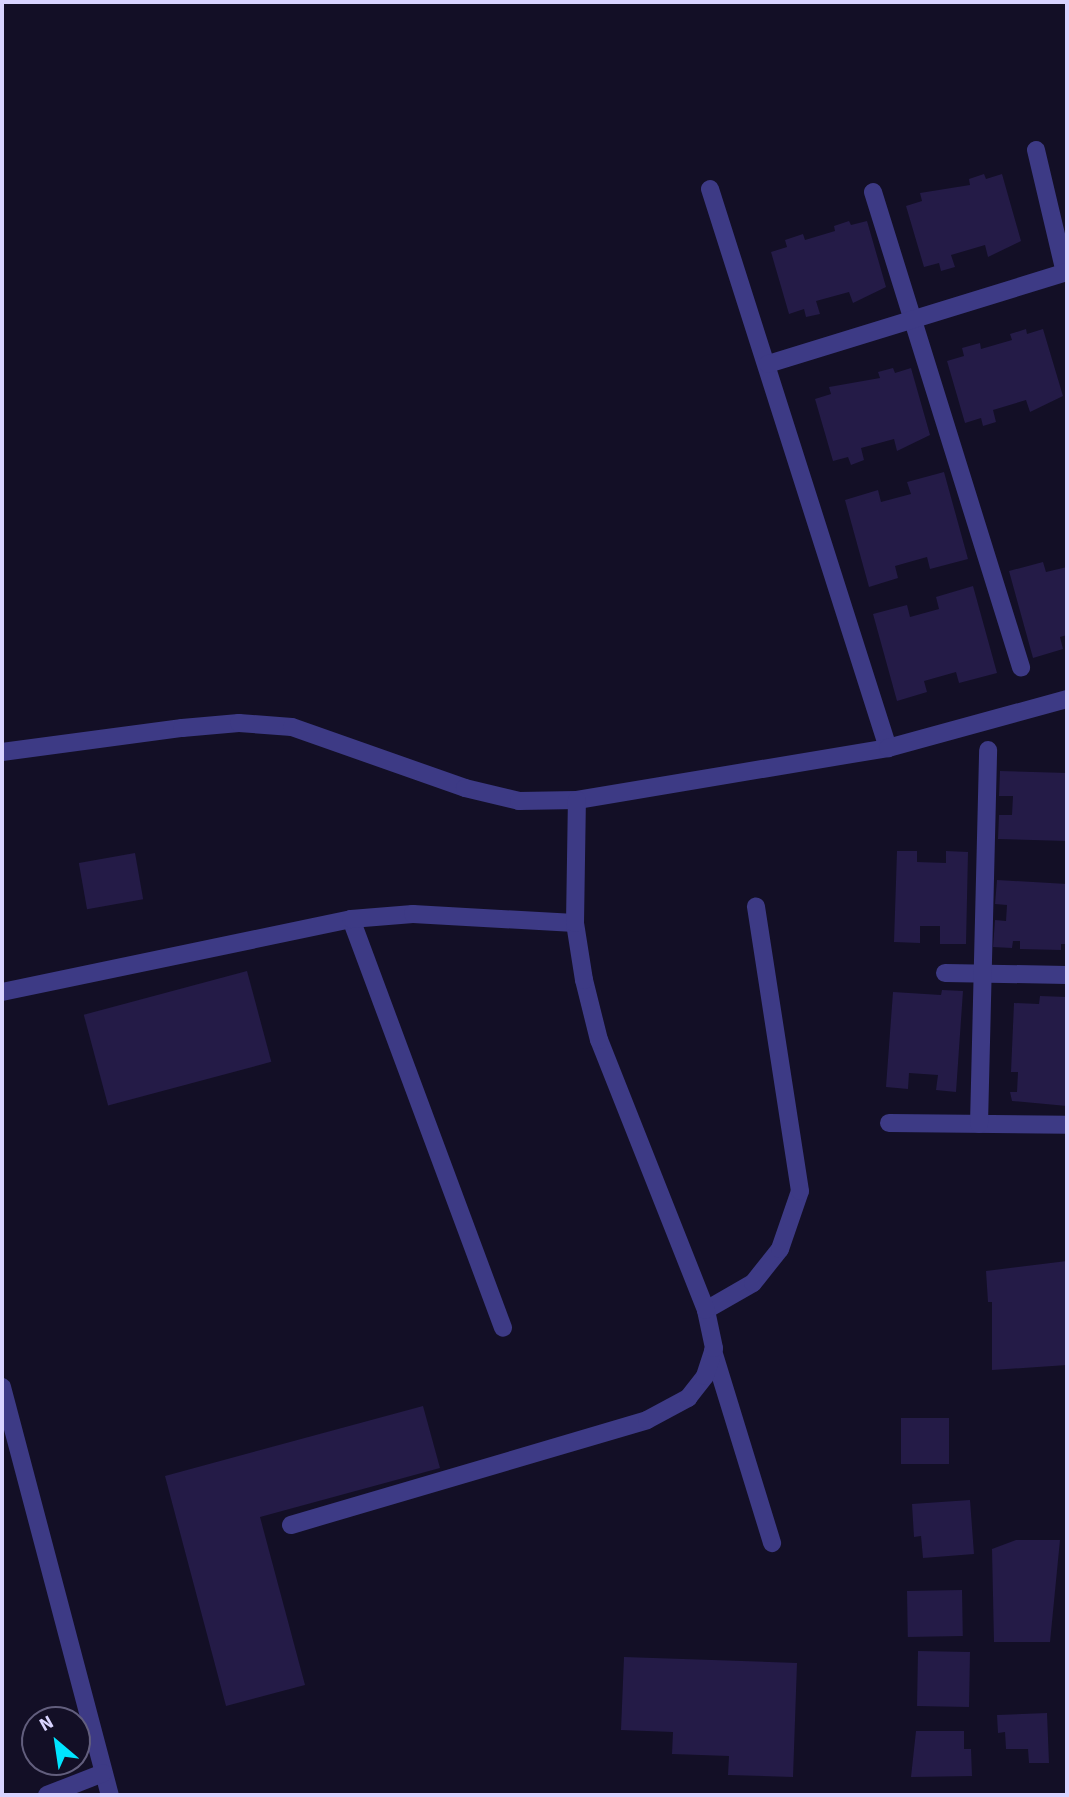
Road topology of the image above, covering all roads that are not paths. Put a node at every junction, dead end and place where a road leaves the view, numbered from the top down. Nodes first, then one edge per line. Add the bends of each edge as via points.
1 (1036, 150) dead end
2 (710, 189) dead end
3 (873, 192) dead end
4 (1066, 273) edge
5 (915, 319) junction
6 (768, 364) junction
7 (1021, 667) dead end
8 (1067, 699) edge
9 (888, 748) junction
10 (988, 750) dead end
11 (2, 752) edge
12 (577, 800) junction
13 (756, 906) dead end
14 (351, 919) junction
15 (575, 923) junction
16 (945, 973) dead end
17 (984, 975) junction
18 (1067, 975) edge
19 (2, 992) edge
20 (889, 1123) dead end
21 (979, 1124) junction
22 (1067, 1125) edge
23 (706, 1310) junction
24 (503, 1328) dead end
25 (713, 1351) junction
26 (2, 1387) edge
27 (291, 1525) dead end
28 (772, 1542) dead end
29 (103, 1773) junction
30 (47, 1795) edge
31 (110, 1795) edge

1 - 4 street
2 - 6 street
3 - 5 street
4 - 5 street
5 - 6 street
5 - 7 street
6 - 9 street
8 - 9 street
9 - 12 street
10 - 17 street
11 - 12 street via 239,723 292,727 465,788 519,800
12 - 15 street
13 - 23 street via 800,1191 780,1248 753,1283
14 - 15 street via 414,914
14 - 19 street
14 - 24 street
15 - 23 street via 600,1040
16 - 17 street
17 - 18 street
17 - 21 street
20 - 21 street
21 - 22 street
23 - 25 street
25 - 27 street via 705,1376 688,1398 647,1420
25 - 28 street
26 - 29 street
29 - 30 street
29 - 31 street

